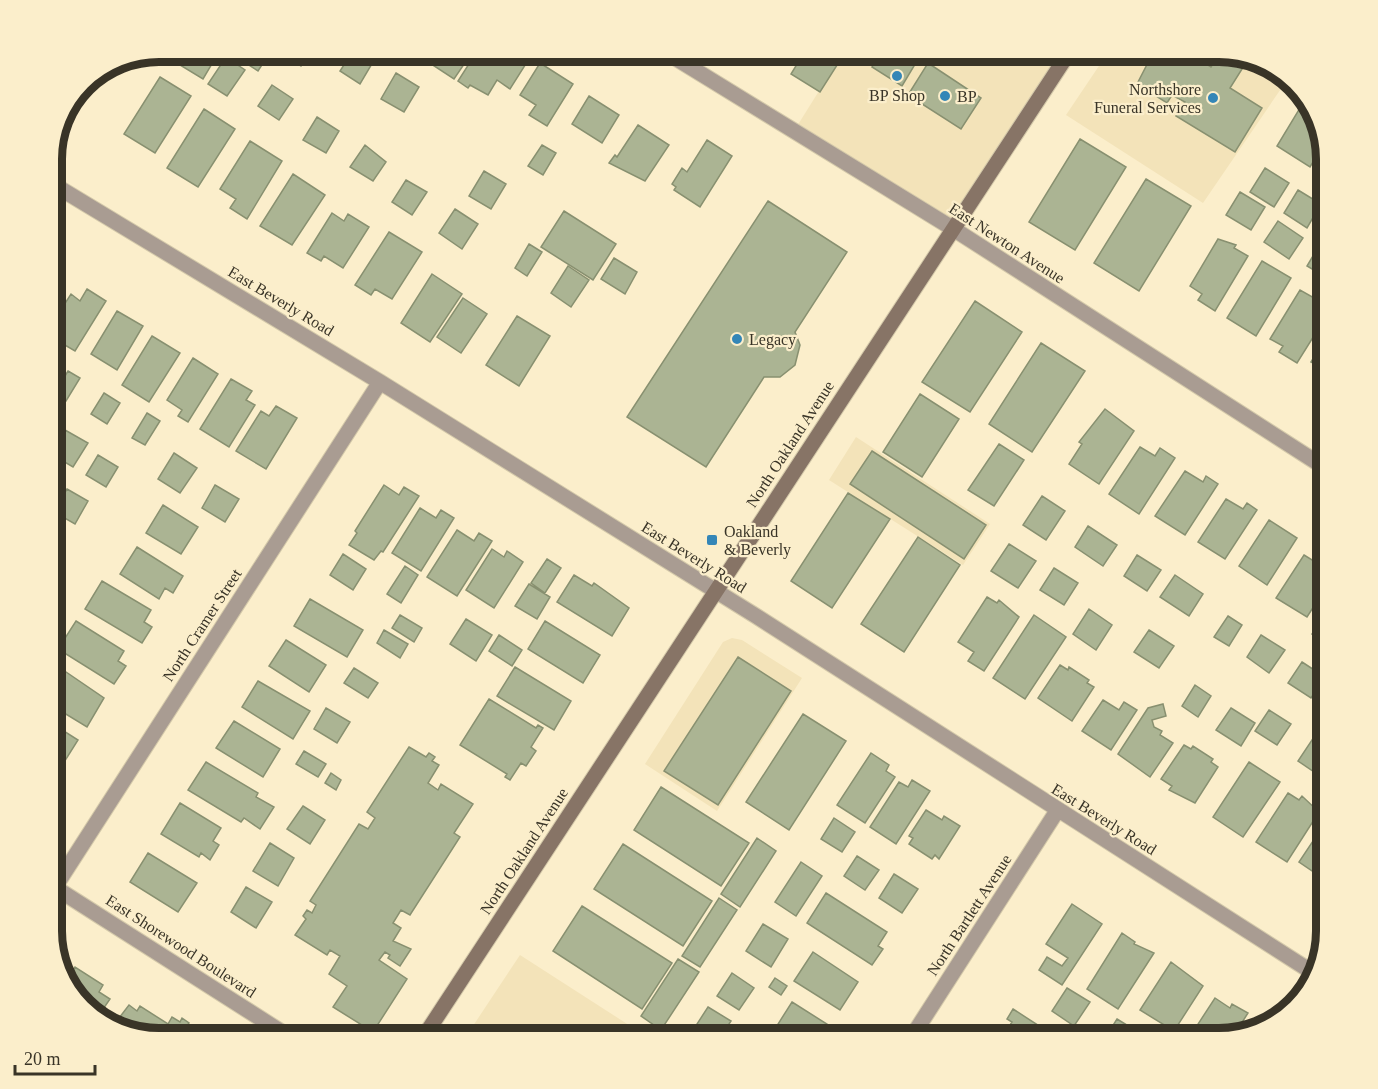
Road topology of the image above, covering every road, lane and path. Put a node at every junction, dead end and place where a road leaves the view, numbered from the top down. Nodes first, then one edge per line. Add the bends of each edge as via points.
1 (682, 62) edge
2 (1063, 62) edge
3 (62, 190) edge
4 (952, 228) junction
5 (380, 382) junction
6 (1316, 462) edge
7 (715, 591) junction
8 (1057, 811) junction
9 (62, 872) edge
10 (62, 892) edge
11 (1308, 970) edge
12 (275, 1028) edge
13 (430, 1028) edge
14 (917, 1028) edge

1 - 4 street, East Newton Avenue
2 - 4 main road, North Oakland Avenue
3 - 5 street, East Beverly Road
4 - 6 street, East Newton Avenue
4 - 7 main road, North Oakland Avenue
5 - 7 street, East Beverly Road
5 - 9 street, North Cramer Street
7 - 8 street, East Beverly Road
7 - 13 main road, North Oakland Avenue
8 - 11 street, East Beverly Road
8 - 14 street, North Bartlett Avenue
10 - 12 street, East Shorewood Boulevard

